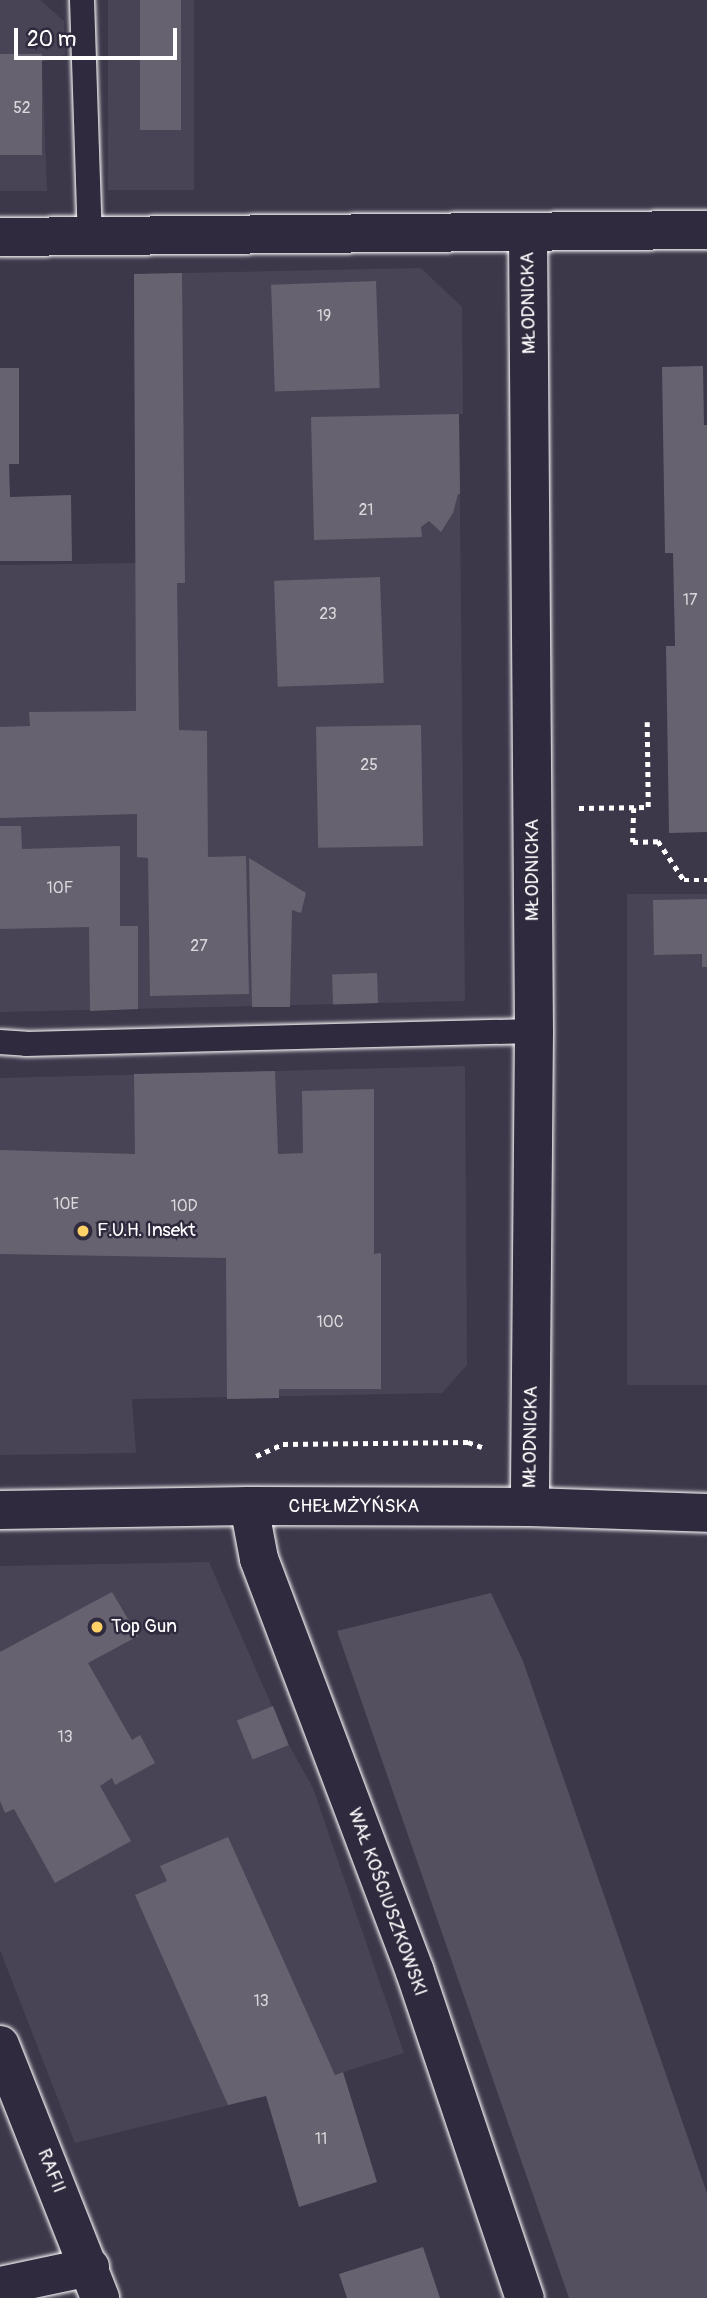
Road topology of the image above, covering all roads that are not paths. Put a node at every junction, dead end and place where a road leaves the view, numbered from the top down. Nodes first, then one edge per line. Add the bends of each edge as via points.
1 (82, 0) edge
2 (707, 229) edge
3 (528, 233) junction
4 (90, 236) junction
5 (0, 237) edge
6 (534, 1031) junction
7 (0, 1042) edge
8 (249, 1506) junction
9 (530, 1507) junction
10 (0, 1510) edge
11 (707, 1513) edge
12 (0, 2045) edge
13 (95, 2283) edge
14 (0, 2286) edge
15 (525, 2298) edge

1 - 4 lane
2 - 3 street, MŁODNICKA
3 - 4 street, MŁODNICKA
3 - 6 street, MŁODNICKA
4 - 5 street, MŁODNICKA
6 - 7 lane
6 - 9 street, MŁODNICKA
8 - 9 street, CHEŁMŻYŃSKA
8 - 10 street, CHEŁMŻYŃSKA
8 - 15 street, WAŁ KOŚCIUSZKOWSKI via 259,1559 415,1972
9 - 11 street, CHEŁMŻYŃSKA
12 - 13 street, RAFII
13 - 14 street

